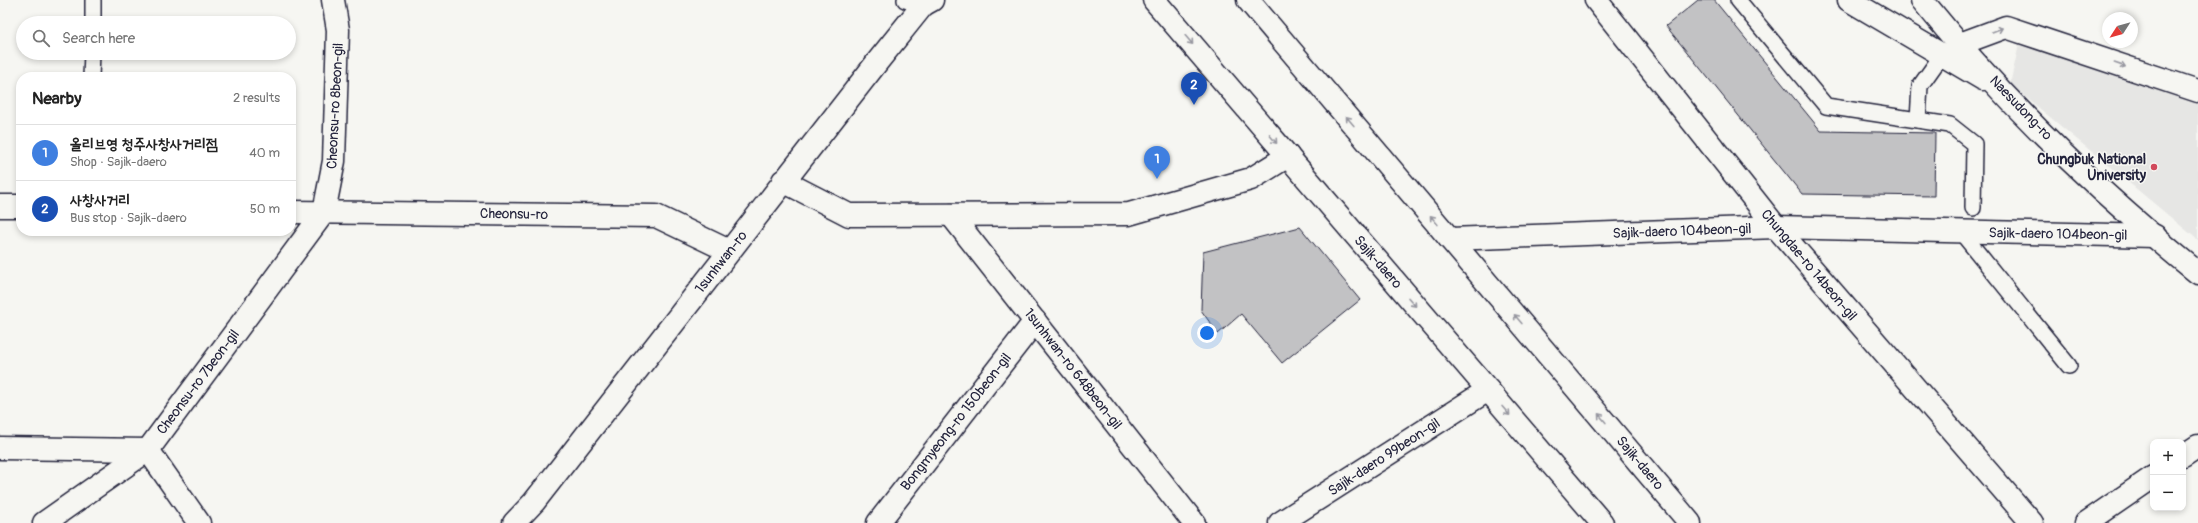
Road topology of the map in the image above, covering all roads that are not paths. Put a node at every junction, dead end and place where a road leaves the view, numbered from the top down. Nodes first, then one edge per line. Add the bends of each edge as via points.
1 (93, 0) edge
2 (333, 0) edge
3 (1149, 0) edge
4 (1154, 0) edge
5 (1248, 0) edge
6 (1596, 0) edge
7 (1738, 0) edge
8 (1849, 0) edge
9 (1922, 0) edge
10 (922, 1) edge
11 (92, 16) edge
12 (1173, 22) junction
13 (1951, 50) junction
14 (92, 60) edge
15 (91, 72) edge
16 (2198, 91) edge
17 (1918, 120) junction
18 (1288, 156) junction
19 (783, 181) junction
20 (0, 206) edge
21 (16, 206) edge
22 (1974, 208) dead end
23 (296, 212) edge
24 (324, 212) junction
25 (951, 215) junction
26 (1776, 227) junction
27 (1961, 232) junction
28 (2155, 236) junction
29 (1450, 239) junction
30 (729, 251) junction
31 (2198, 273) edge
32 (1035, 321) junction
33 (2069, 366) dead end
34 (1488, 390) junction
35 (2198, 446) edge
36 (0, 448) edge
37 (148, 450) junction
38 (2186, 454) edge
39 (2150, 479) edge
40 (44, 523) edge
41 (199, 523) edge
42 (514, 523) edge
43 (878, 523) edge
44 (1194, 523) edge
45 (1280, 523) edge
46 (1602, 523) edge
47 (1690, 523) edge
48 (2032, 523) edge
49 (2086, 523) edge

1 - 11 lane
2 - 24 street, Cheonsu-ro 8beon-gil via 338,30 334,161
3 - 12 street
4 - 12 street, Sajik-daero
29 -> 5 street, Sajik-daero
6 - 26 street, Chungdae-ro 14beon-gil
7 - 17 lane via 1826,106
8 - 13 street
9 - 13 street, Naesudong-ro
10 - 19 street, 1sunhwan-ro
12 -> 18 street, Sajik-daero
13 -> 16 street via 2006,27
13 - 17 lane via 1920,86
13 - 28 street, Naesudong-ro via 2002,90 2078,167
14 - 15 lane
17 - 22 lane via 1950,125 1974,144
18 - 25 street via 1251,179 1129,214
18 -> 34 street, Sajik-daero
19 - 25 street via 849,215
19 - 30 street, 1sunhwan-ro
20 - 21 street
23 - 24 street, Cheonsu-ro
24 - 30 street, Cheonsu-ro via 656,216
24 - 37 street, Cheonsu-ro 7beon-gil
25 - 32 street, 1sunhwan-ro 648beon-gil
26 - 27 street, Sajik-daero 104beon-gil
26 - 29 street, Sajik-daero 104beon-gil
26 - 48 street, Chungdae-ro 14beon-gil
27 - 28 street, Sajik-daero 104beon-gil
27 - 33 lane, Sajik-daero 104beon-gil
28 - 31 street, Naesudong-ro
47 -> 29 street, Sajik-daero
30 - 42 street, 1sunhwan-ro via 538,496
32 - 43 street, Bongmyeong-ro 150beon-gil
32 - 44 street, 1sunhwan-ro 648beon-gil
34 - 45 street, Sajik-daero 99beon-gil
34 -> 46 street, Sajik-daero
35 - 38 street
36 - 37 street
37 - 40 street, Cheonsu-ro 7beon-gil
37 - 41 street
39 - 49 street

